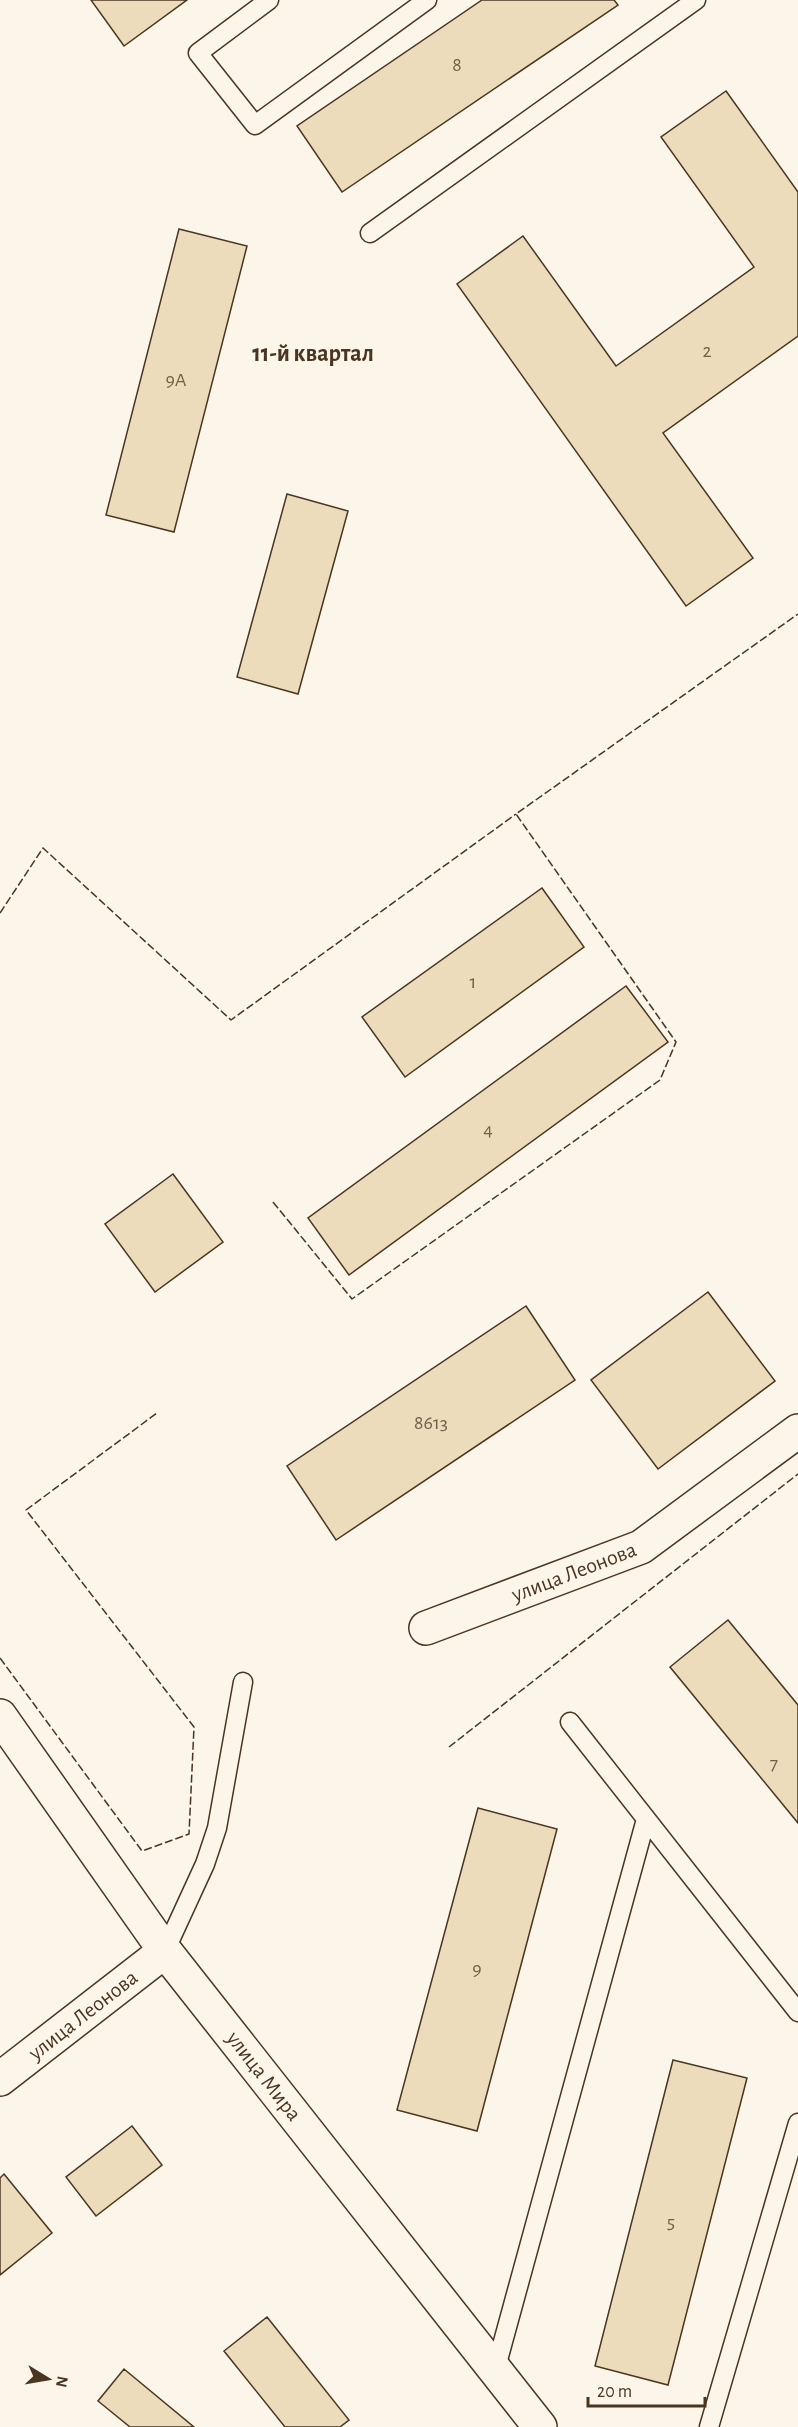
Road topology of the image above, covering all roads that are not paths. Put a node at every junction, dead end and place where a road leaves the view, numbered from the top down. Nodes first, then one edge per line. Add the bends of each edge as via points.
1 (269, 0) edge
2 (427, 0) edge
3 (696, 0) edge
4 (370, 233) dead end
5 (798, 1431) edge
6 (426, 1628) dead end
7 (243, 1682) dead end
8 (0, 1716) edge
9 (570, 1722) dead end
10 (646, 1820) junction
11 (165, 1951) junction
12 (798, 2012) edge
13 (0, 2079) edge
14 (798, 2123) edge
15 (495, 2371) junction
16 (540, 2427) edge
17 (709, 2427) edge

1 - 2 lane via 198,53 255,125
3 - 4 lane
5 - 6 street, улица Леонова via 641,1547
7 - 11 lane via 217,1828
8 - 11 street, улица Мира
9 - 10 lane
10 - 12 lane
10 - 15 lane
11 - 13 street, улица Леонова
11 - 15 street, улица Мира
14 - 17 lane
15 - 16 street, улица Мира

